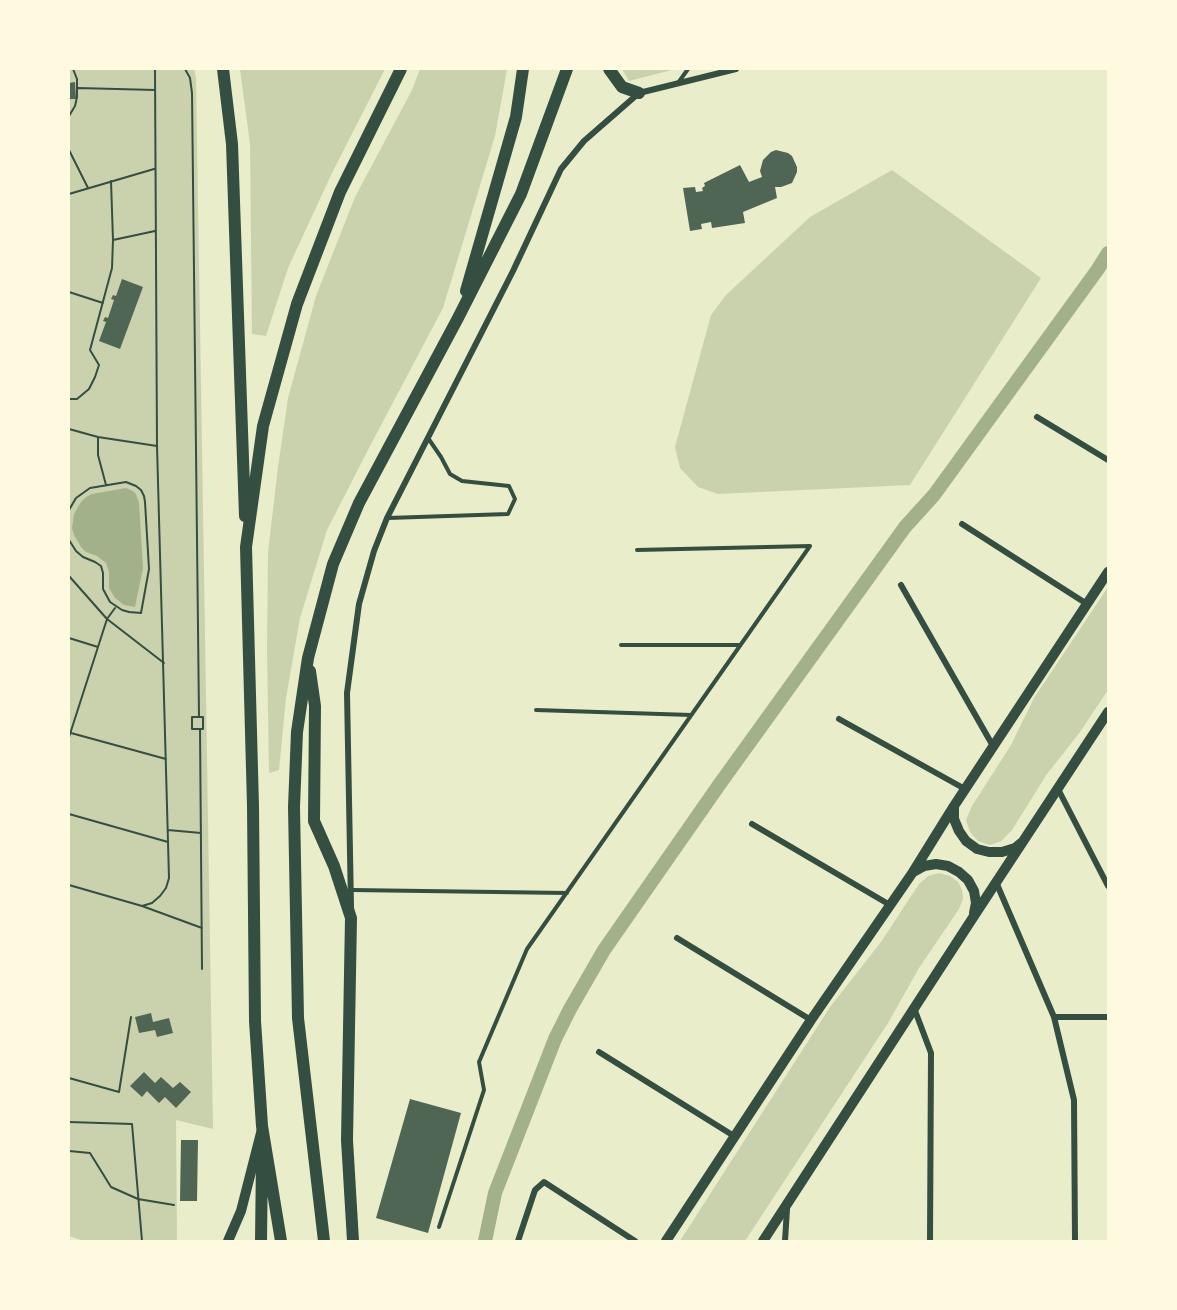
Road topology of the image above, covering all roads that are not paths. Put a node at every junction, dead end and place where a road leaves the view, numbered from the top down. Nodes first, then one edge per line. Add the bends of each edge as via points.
1 (223, 69) edge
2 (401, 69) edge
3 (523, 69) edge
4 (567, 69) edge
5 (609, 69) edge
6 (688, 69) edge
7 (733, 69) edge
8 (677, 84) junction
9 (639, 93) junction
10 (458, 318) junction
11 (1037, 417) dead end
12 (428, 438) junction
13 (1108, 460) edge
14 (387, 518) junction
15 (962, 524) dead end
16 (246, 548) junction
17 (637, 550) dead end
18 (1108, 572) edge
19 (901, 585) dead end
20 (1087, 604) junction
21 (621, 645) dead end
22 (741, 645) junction
23 (308, 658) junction
24 (536, 710) dead end
25 (1108, 712) edge
26 (692, 715) junction
27 (839, 718) dead end
28 (993, 746) junction
29 (965, 789) junction
30 (1058, 789) junction
31 (954, 806) junction
32 (752, 825) dead end
33 (1025, 840) junction
34 (913, 872) junction
35 (996, 882) junction
36 (1108, 886) edge
37 (352, 890) junction
38 (567, 893) junction
39 (890, 904) junction
40 (974, 916) junction
41 (351, 918) junction
42 (677, 938) dead end
43 (914, 1008) junction
44 (1054, 1017) junction
45 (1108, 1017) edge
46 (811, 1020) junction
47 (599, 1052) dead end
48 (262, 1126) junction
49 (734, 1136) junction
50 (787, 1204) junction
51 (440, 1227) dead end
52 (228, 1241) edge
53 (261, 1241) edge
54 (281, 1241) edge
55 (324, 1241) edge
56 (352, 1241) edge
57 (518, 1241) edge
58 (635, 1241) edge
59 (666, 1241) edge
60 (763, 1241) edge
61 (785, 1241) edge
62 (930, 1241) edge
63 (1075, 1241) edge

1 - 16 highway via 232,144
2 - 16 highway via 340,192 297,304 264,426
3 - 10 highway via 516,117
4 - 10 highway via 521,194
5 - 9 highway via 622,87
6 - 8 lane
7 - 8 street
8 - 9 street
9 - 12 street via 584,141 561,169
10 - 23 highway via 359,503 333,564
11 - 13 street
12 - 14 street
12 - 14 lane via 450,474 462,481 509,486 515,499 508,514
14 - 37 street via 359,604 347,693
15 - 20 street
16 - 48 highway via 255,1020
17 - 22 lane via 810,546
18 - 20 main road
19 - 28 street
20 - 28 main road
21 - 22 lane
22 - 26 lane
23 - 41 highway via 315,706 314,821
23 - 55 highway via 297,732 294,807 298,1018
24 - 26 lane
25 - 30 main road
26 - 38 lane
27 - 29 street
28 - 29 main road
29 - 31 main road
30 - 33 main road
30 - 36 street
31 - 33 main road via 959,831 977,849 1002,852
31 - 34 main road
32 - 39 street
33 - 35 main road
34 - 39 main road
34 - 40 main road via 936,864 959,872 974,891
35 - 40 main road
35 - 44 street
37 - 38 lane
37 - 41 street
38 - 51 lane via 527,950 479,1062 484,1090
39 - 46 main road
40 - 43 main road
41 - 56 highway via 347,1140
42 - 46 street
43 - 50 main road
43 - 62 street via 931,1053
44 - 45 street
44 - 63 street via 1074,1100
46 - 49 main road
47 - 49 street
48 - 52 main road via 241,1211
48 - 53 highway
48 - 54 highway
49 - 59 main road
50 - 60 main road
50 - 61 street
57 - 58 street via 535,1190 544,1182

